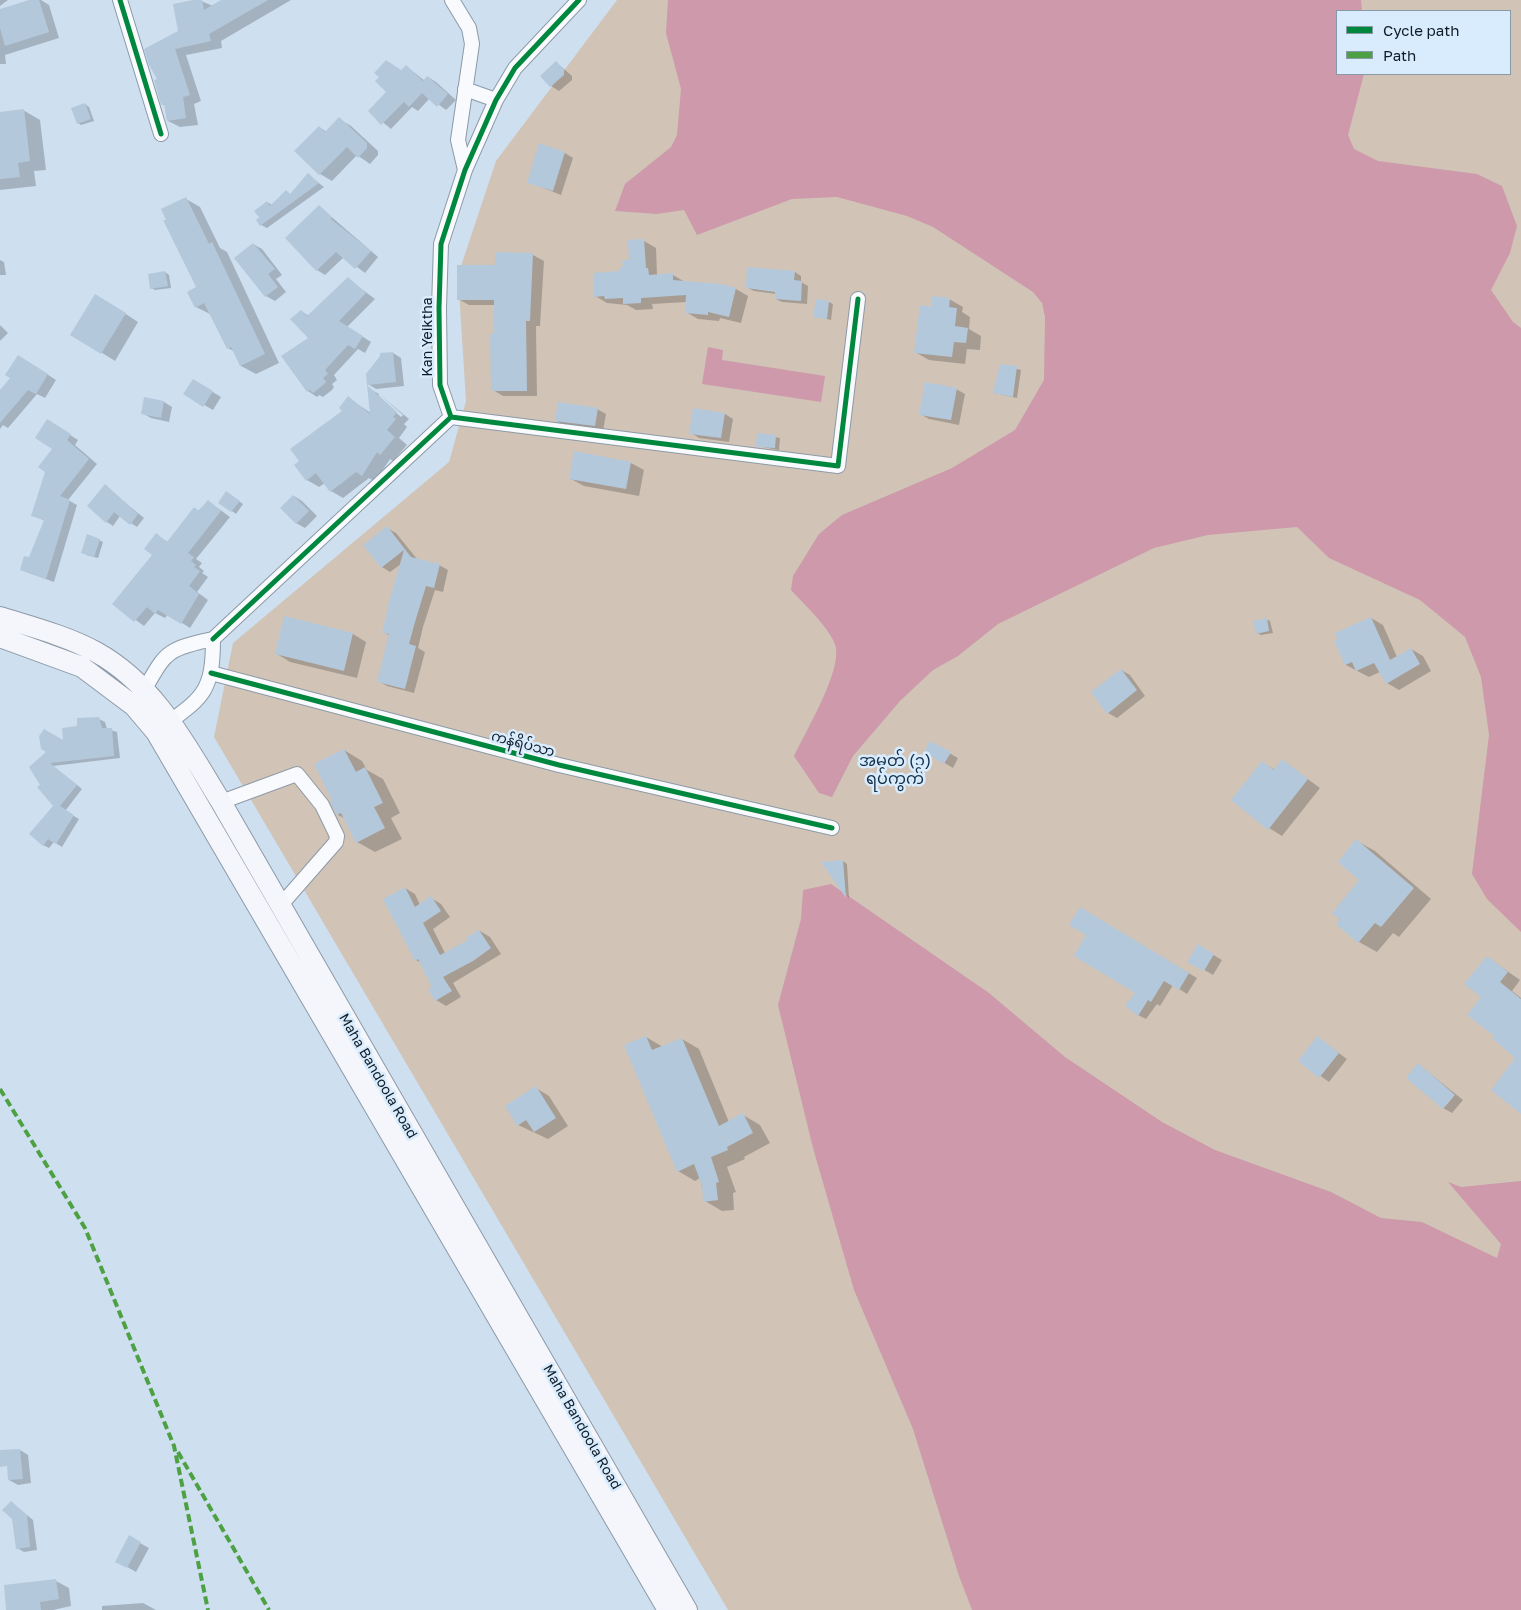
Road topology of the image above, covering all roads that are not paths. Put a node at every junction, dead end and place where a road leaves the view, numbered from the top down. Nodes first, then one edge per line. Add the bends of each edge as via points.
1 (120, 0) edge
2 (452, 0) edge
3 (579, 0) edge
4 (465, 89) junction
5 (496, 100) junction
6 (161, 134) dead end
7 (465, 170) junction
8 (858, 299) dead end
9 (451, 417) junction
10 (0, 617) edge
11 (0, 637) edge
12 (213, 639) junction
13 (211, 673) junction
14 (145, 689) junction
15 (134, 706) junction
16 (163, 727) junction
17 (221, 802) junction
18 (832, 828) dead end
19 (280, 906) junction
20 (668, 1610) edge
21 (687, 1610) edge

1 - 6 street
2 - 4 street via 469,28 472,44
3 - 5 street, Kan Yeiktha via 515,68
4 - 5 street
4 - 7 street via 458,140
5 - 7 street, Kan Yeiktha
7 - 9 street, Kan Yeiktha via 441,244 440,386
8 - 9 street via 838,466
9 - 12 street
10 - 14 main road, Maha Bandoola Road via 95,652
11 - 15 main road, Maha Bandoola Road via 82,667
12 - 13 street
12 - 14 street via 185,645 168,653
13 - 16 street via 201,697
13 - 18 street, ကန်ရိပ်သာ via 559,765
14 - 15 street
14 - 16 main road, Maha Bandoola Road
15 - 16 main road, Maha Bandoola Road
16 - 17 main road, Maha Bandoola Road
16 - 20 main road, Maha Bandoola Road
17 - 19 main road, Maha Bandoola Road
17 - 19 street via 297,774 322,805 337,836 336,842
19 - 21 main road, Maha Bandoola Road

